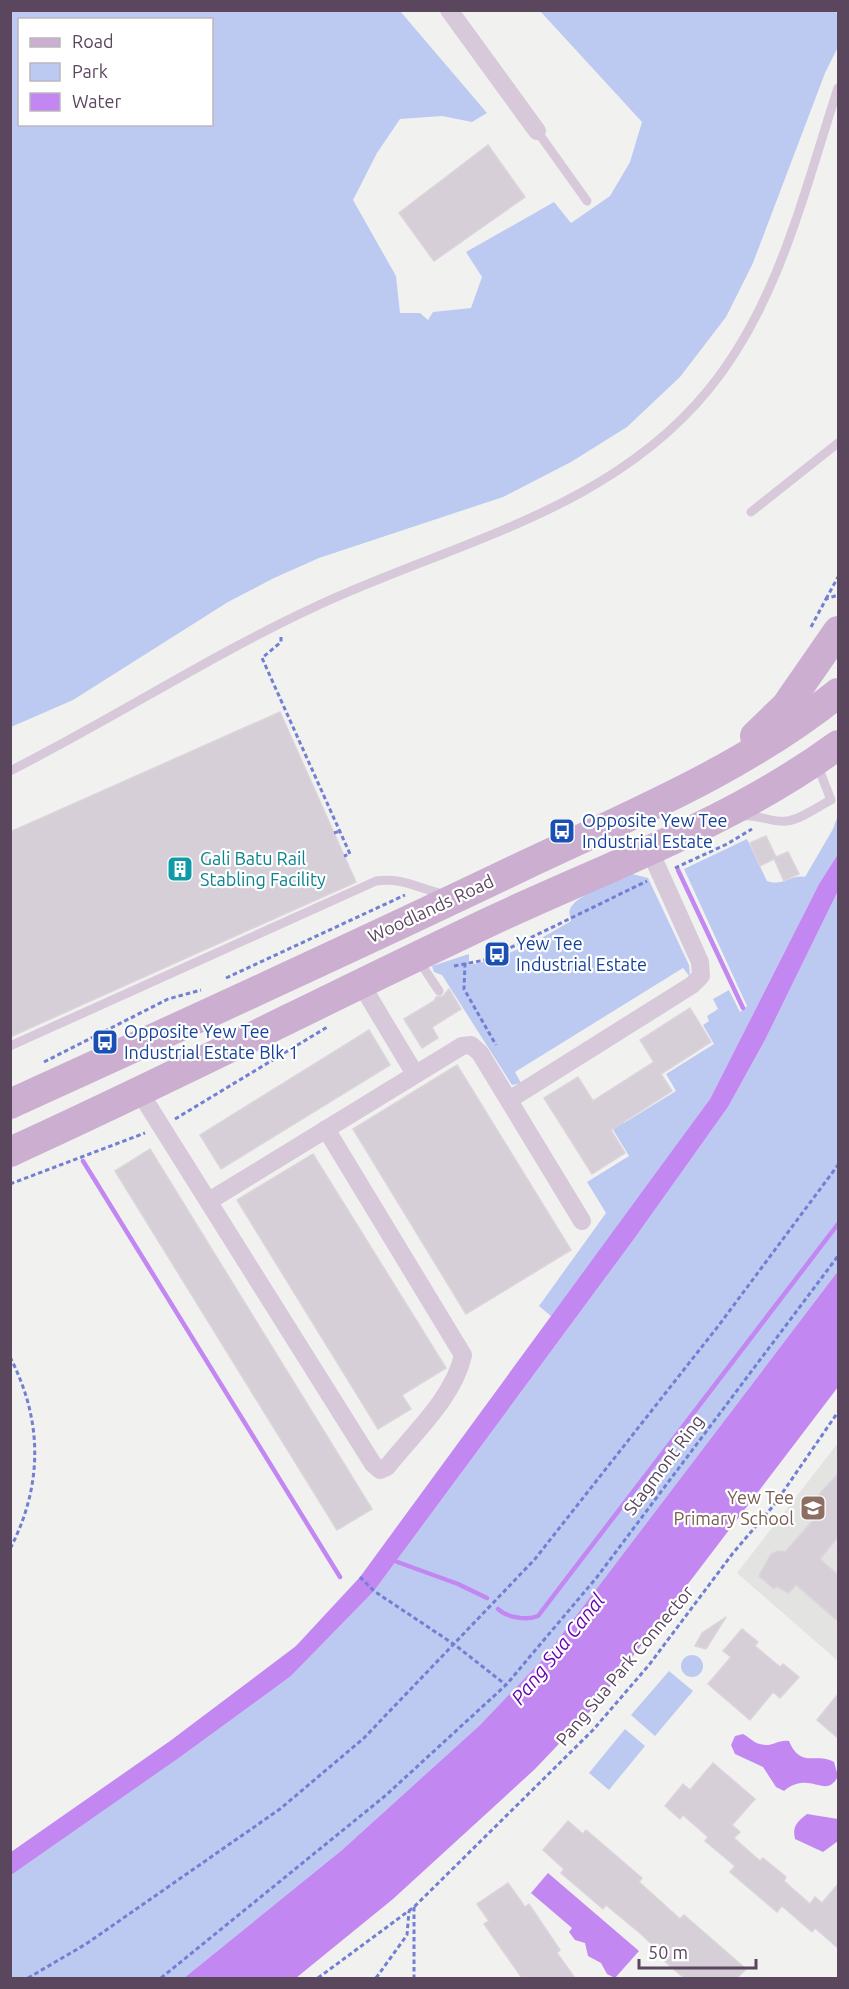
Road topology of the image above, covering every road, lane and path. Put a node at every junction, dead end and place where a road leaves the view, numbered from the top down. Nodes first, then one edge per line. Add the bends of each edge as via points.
1 (449, 10) edge
2 (838, 88) edge
3 (537, 131) joint
4 (587, 201) dead end
5 (838, 444) edge
6 (751, 512) dead end
7 (838, 577) edge
8 (838, 595) edge
9 (826, 599) junction
10 (838, 631) edge
11 (806, 637) dead end
12 (281, 642) dead end
13 (838, 693) edge
14 (290, 721) junction
15 (285, 723) dead end
16 (301, 744) junction
17 (295, 746) dead end
18 (827, 753) edge
19 (310, 765) junction
20 (305, 768) dead end
21 (10, 771) edge
22 (694, 785) junction
23 (320, 788) junction
24 (315, 790) dead end
25 (330, 810) junction
26 (324, 812) dead end
27 (718, 819) junction
28 (340, 831) junction
29 (334, 833) dead end
30 (650, 851) junction
31 (344, 856) dead end
32 (423, 886) junction
33 (458, 897) junction
34 (416, 957) junction
35 (465, 963) dead end
36 (221, 981) dead end
37 (361, 984) junction
38 (210, 986) dead end
39 (439, 991) dead end
40 (10, 1046) edge
41 (497, 1047) dead end
42 (41, 1063) dead end
43 (415, 1074) junction
44 (139, 1091) junction
45 (21, 1099) edge
46 (509, 1100) junction
47 (326, 1129) junction
48 (47, 1136) junction
49 (10, 1152) edge
50 (838, 1165) edge
51 (209, 1201) junction
52 (582, 1221) dead end
53 (838, 1257) edge
54 (10, 1357) edge
55 (838, 1412) edge
56 (10, 1549) edge
57 (360, 1577) dead end
58 (455, 1645) junction
59 (506, 1686) junction
60 (414, 1907) junction
61 (409, 1911) junction
62 (28, 1978) edge
63 (161, 1978) edge
64 (318, 1978) edge
65 (376, 1978) edge
66 (414, 1978) edge

1 - 3 street
2 - 21 lane via 782,258 753,323 709,390 649,450 581,494 528,520 383,577 280,624
3 - 4 lane
5 - 6 lane
7 - 9 path
8 - 9 path
9 - 11 path
10 - 22 main road via 786,706
12 - 14 path via 262,658
13 - 22 main road, Woodlands Road via 766,746
14 - 15 path
14 - 16 path
16 - 17 path
16 - 19 path
18 - 27 main road, Woodlands Road
18 - 27 lane via 831,800 788,822 755,814
19 - 20 path
19 - 23 path
22 - 33 main road, Woodlands Road
23 - 24 path
23 - 25 path
25 - 26 path
25 - 28 path
27 - 30 main road, Woodlands Road
28 - 29 path
28 - 31 path via 350,854
30 - 34 main road, Woodlands Road
30 - 46 street via 700,962 701,976
32 - 33 lane
32 - 36 path
32 - 40 lane via 392,879 376,881
33 - 45 main road, Woodlands Road
34 - 37 main road, Woodlands Road
34 - 39 lane
35 - 41 path via 464,989
37 - 43 street
37 - 44 main road, Woodlands Road
38 - 42 path via 168,999
43 - 46 street via 462,1046 471,1046 480,1053
43 - 47 street
44 - 48 main road, Woodlands Road
44 - 51 street
45 - 48 main road via 16,1124
46 - 52 street
47 - 51 street
47 - 51 street via 463,1355 459,1373 448,1390 387,1467 380,1470 373,1464
48 - 49 main road, Woodlands Road
50 - 58 path via 719,1325 535,1559
53 - 59 path, Stagmont Ring via 597,1577
54 - 56 path via 19,1374 36,1441 30,1503
55 - 60 path, Pang Sua Park Connector via 774,1505 649,1665 593,1730
57 - 58 path via 374,1591
58 - 59 path
58 - 62 path via 364,1738 280,1809 86,1944
59 - 63 path, Stagmont Ring via 385,1796
60 - 61 path, Pang Sua Park Connector
60 - 66 path
61 - 64 path, Pang Sua Park Connector
61 - 65 path via 407,1935

